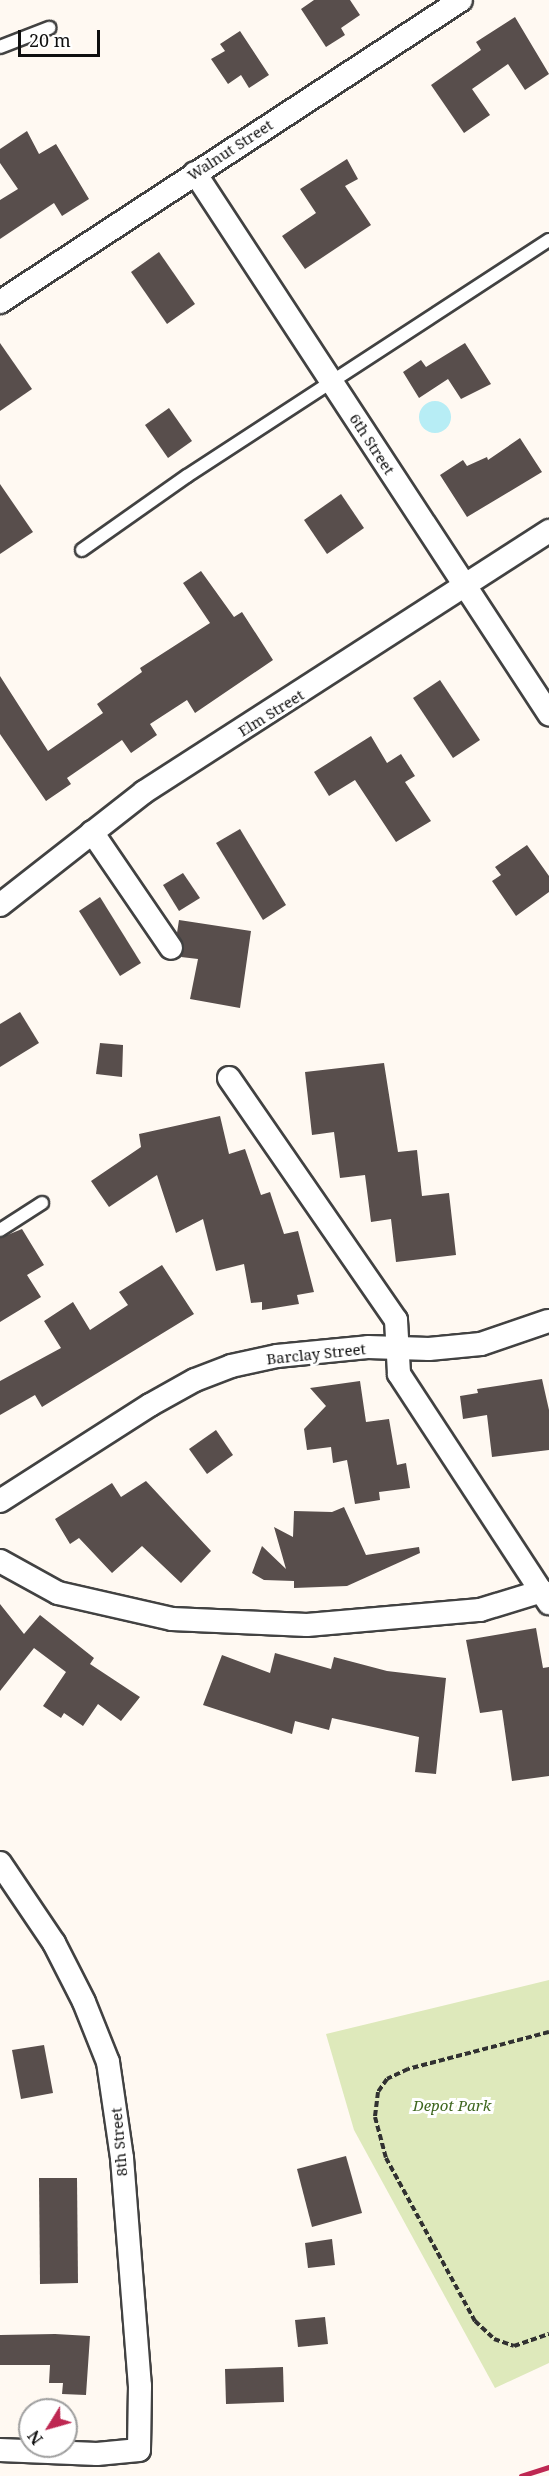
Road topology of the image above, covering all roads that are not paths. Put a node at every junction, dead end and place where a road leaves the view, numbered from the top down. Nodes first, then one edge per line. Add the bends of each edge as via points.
1 (461, 0) edge
2 (50, 28) dead end
3 (0, 46) edge
4 (195, 173) junction
5 (549, 240) edge
6 (0, 302) edge
7 (332, 382) junction
8 (549, 531) edge
9 (82, 550) dead end
10 (465, 585) junction
11 (549, 714) edge
12 (92, 832) junction
13 (0, 905) edge
14 (171, 948) dead end
15 (229, 1078) dead end
16 (42, 1203) dead end
17 (0, 1230) edge
18 (549, 1311) edge
19 (549, 1322) edge
20 (400, 1348) junction
21 (0, 1502) edge
22 (0, 1561) edge
23 (545, 1597) edge
24 (0, 1863) edge
25 (0, 2450) edge

1 - 4 street, Walnut Street
2 - 3 lane
4 - 6 street, Walnut Street
4 - 7 street, 6th Street
5 - 7 lane
7 - 9 lane
7 - 10 street, 6th Street
8 - 10 street, Elm Street
10 - 11 street, 6th Street
10 - 12 street, Elm Street via 144,792
12 - 13 street, Elm Street
12 - 14 street
15 - 20 street via 396,1320
16 - 17 lane
18 - 19 street, Barclay Street
19 - 20 street, Barclay Street via 481,1344
20 - 21 street, Barclay Street via 368,1347 277,1356 195,1380
20 - 23 street via 399,1374
22 - 23 street via 58,1593 172,1619 307,1625 480,1610
24 - 25 street, 8th Street via 54,1943 108,2062 122,2158 146,2455

